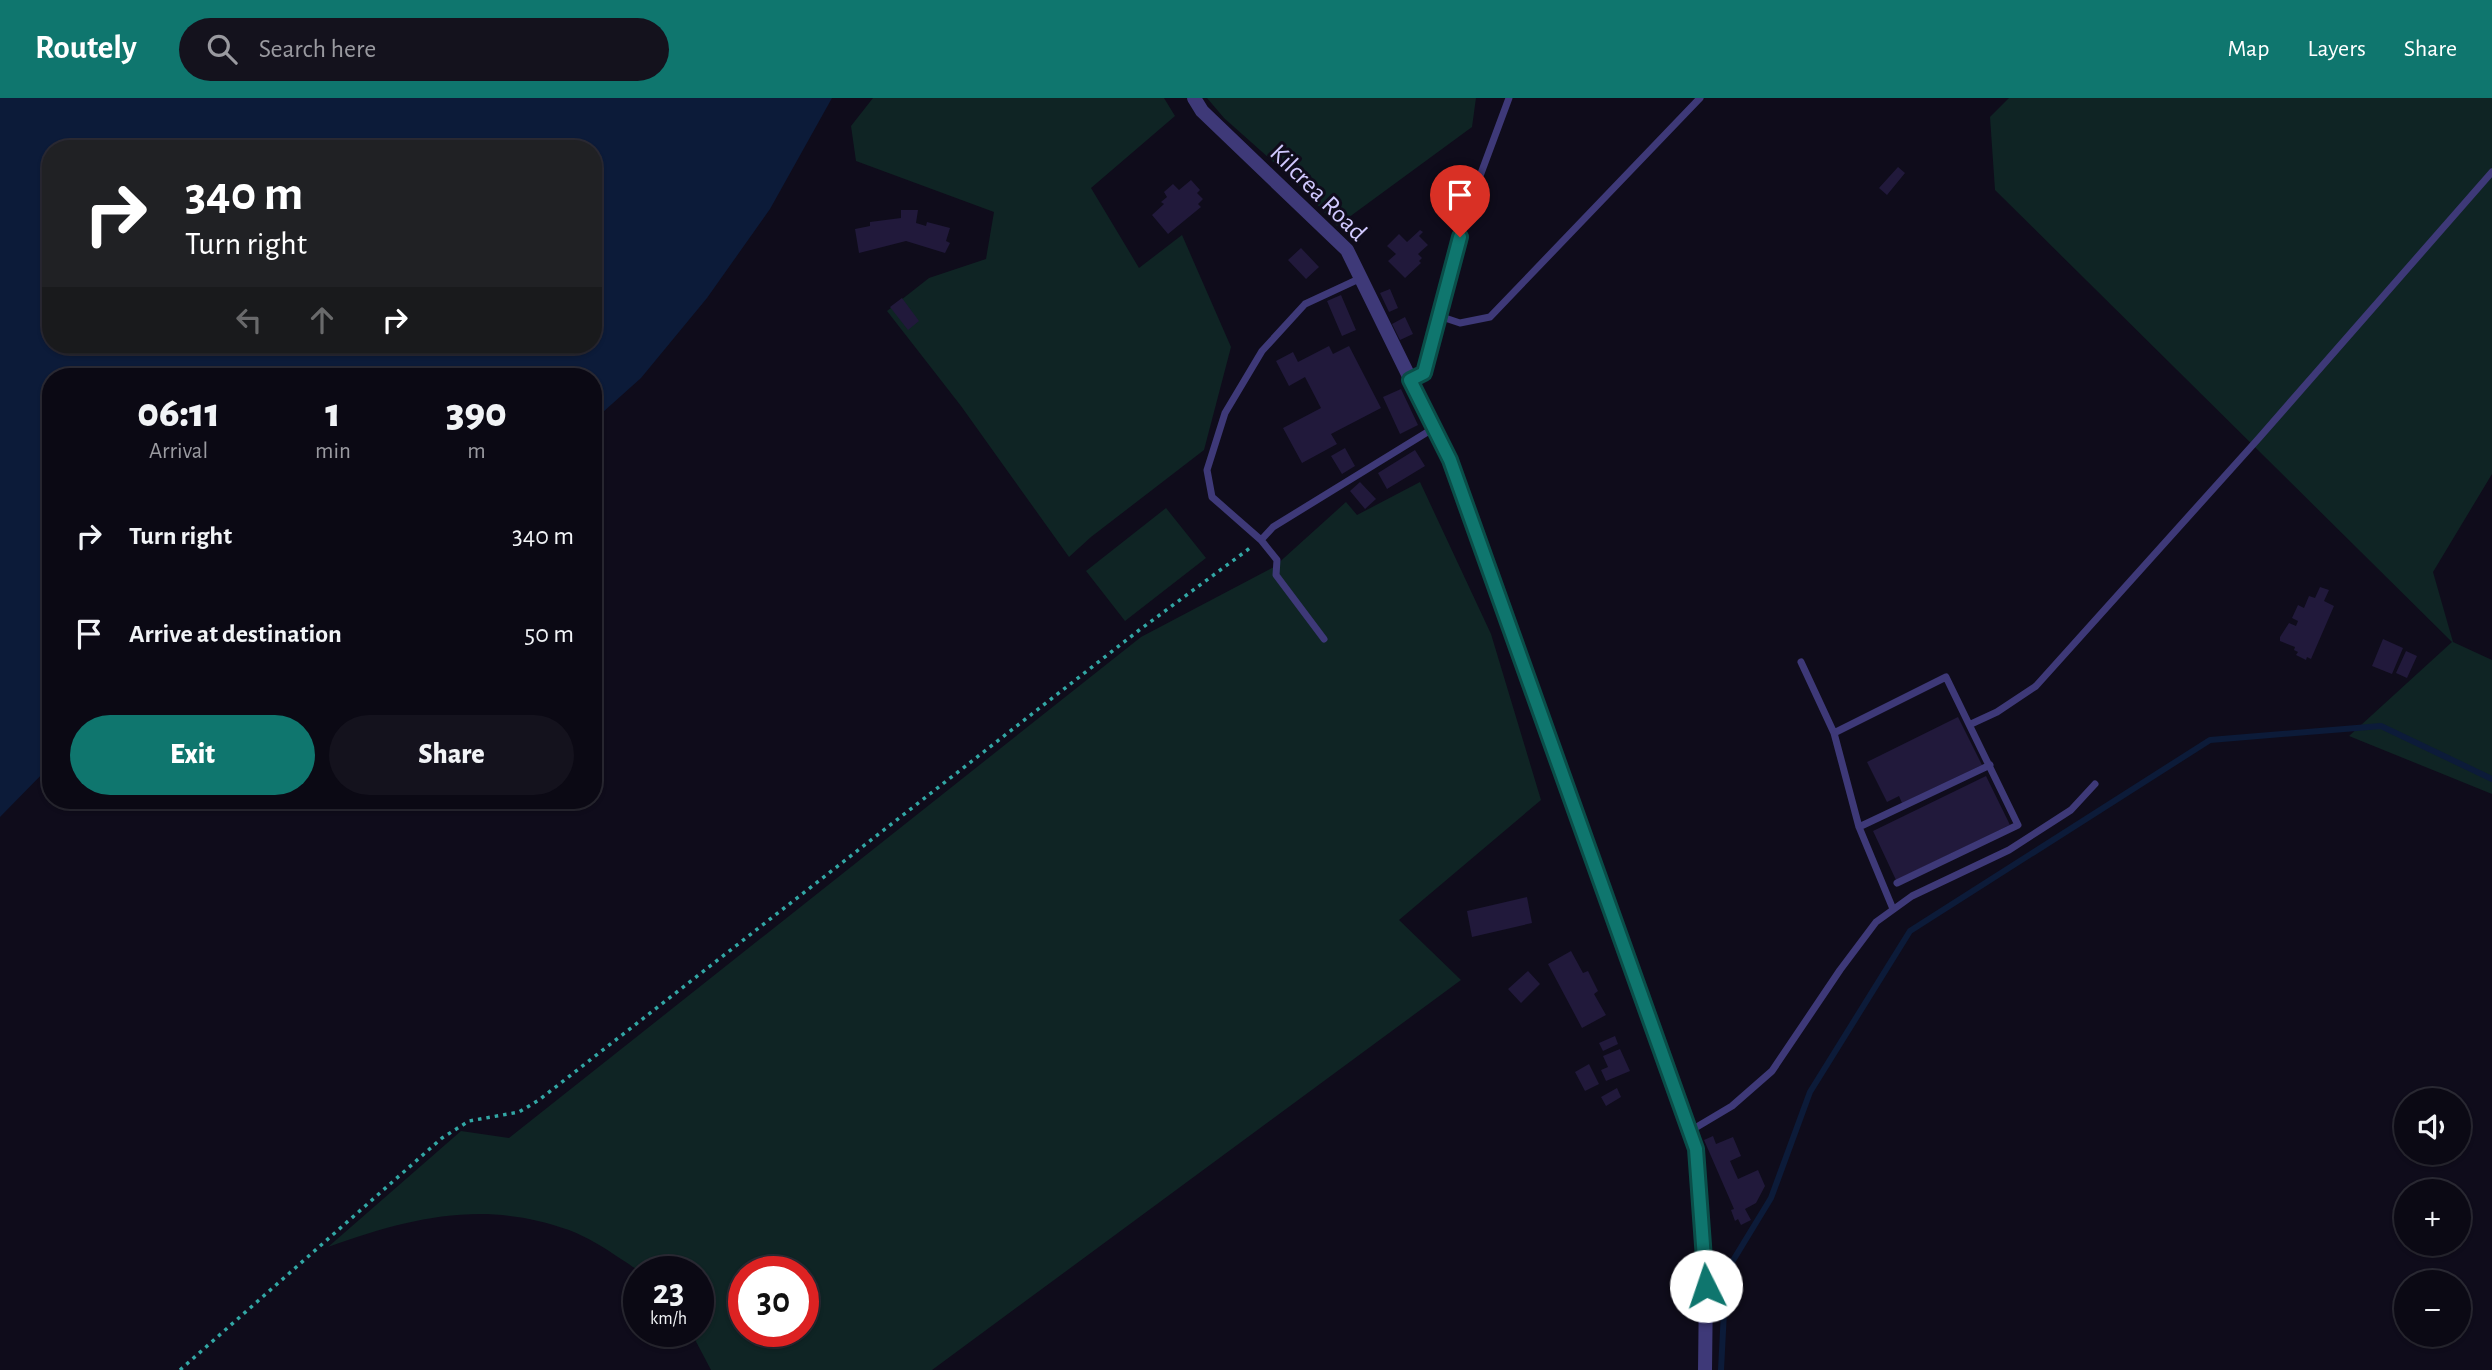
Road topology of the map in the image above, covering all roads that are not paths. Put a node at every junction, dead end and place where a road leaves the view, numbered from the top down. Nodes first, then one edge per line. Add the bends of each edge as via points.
1 (1194, 98) edge
2 (1509, 98) edge
3 (1700, 98) edge
4 (2492, 172) edge
5 (1362, 278) junction
6 (1439, 316) junction
7 (1410, 380) junction
8 (1434, 428) junction
9 (1261, 540) junction
10 (1324, 639) dead end
11 (1801, 662) dead end
12 (1971, 724) junction
13 (1834, 733) junction
14 (1990, 765) junction
15 (2095, 784) dead end
16 (1859, 827) junction
17 (1896, 883) dead end
18 (1894, 909) junction
19 (1690, 1131) junction
20 (1705, 1370) edge

1 - 5 street, Kilcrea Road via 1202,111 1347,250
2 - 6 lane via 1466,211
3 - 6 lane via 1490,317 1460,323
4 - 12 lane via 2035,686
5 - 7 street, Kilcrea Road
5 - 9 lane via 1305,304 1262,351 1225,413 1207,470 1212,497
6 - 7 lane via 1424,373
7 - 8 street, Kilcrea Road
8 - 9 lane via 1273,527
8 - 19 street, Kilcrea Road via 1450,460
9 - 10 lane via 1278,560 1276,575
11 - 13 lane
12 - 13 lane via 1946,677
12 - 14 lane
13 - 16 lane
14 - 16 lane
14 - 17 lane via 2018,825
15 - 18 lane via 2071,810 2009,850 1912,895
16 - 18 lane
18 - 19 lane via 1876,922 1772,1071 1732,1106
19 - 20 street, Kilcrea Road via 1696,1149 1706,1286

